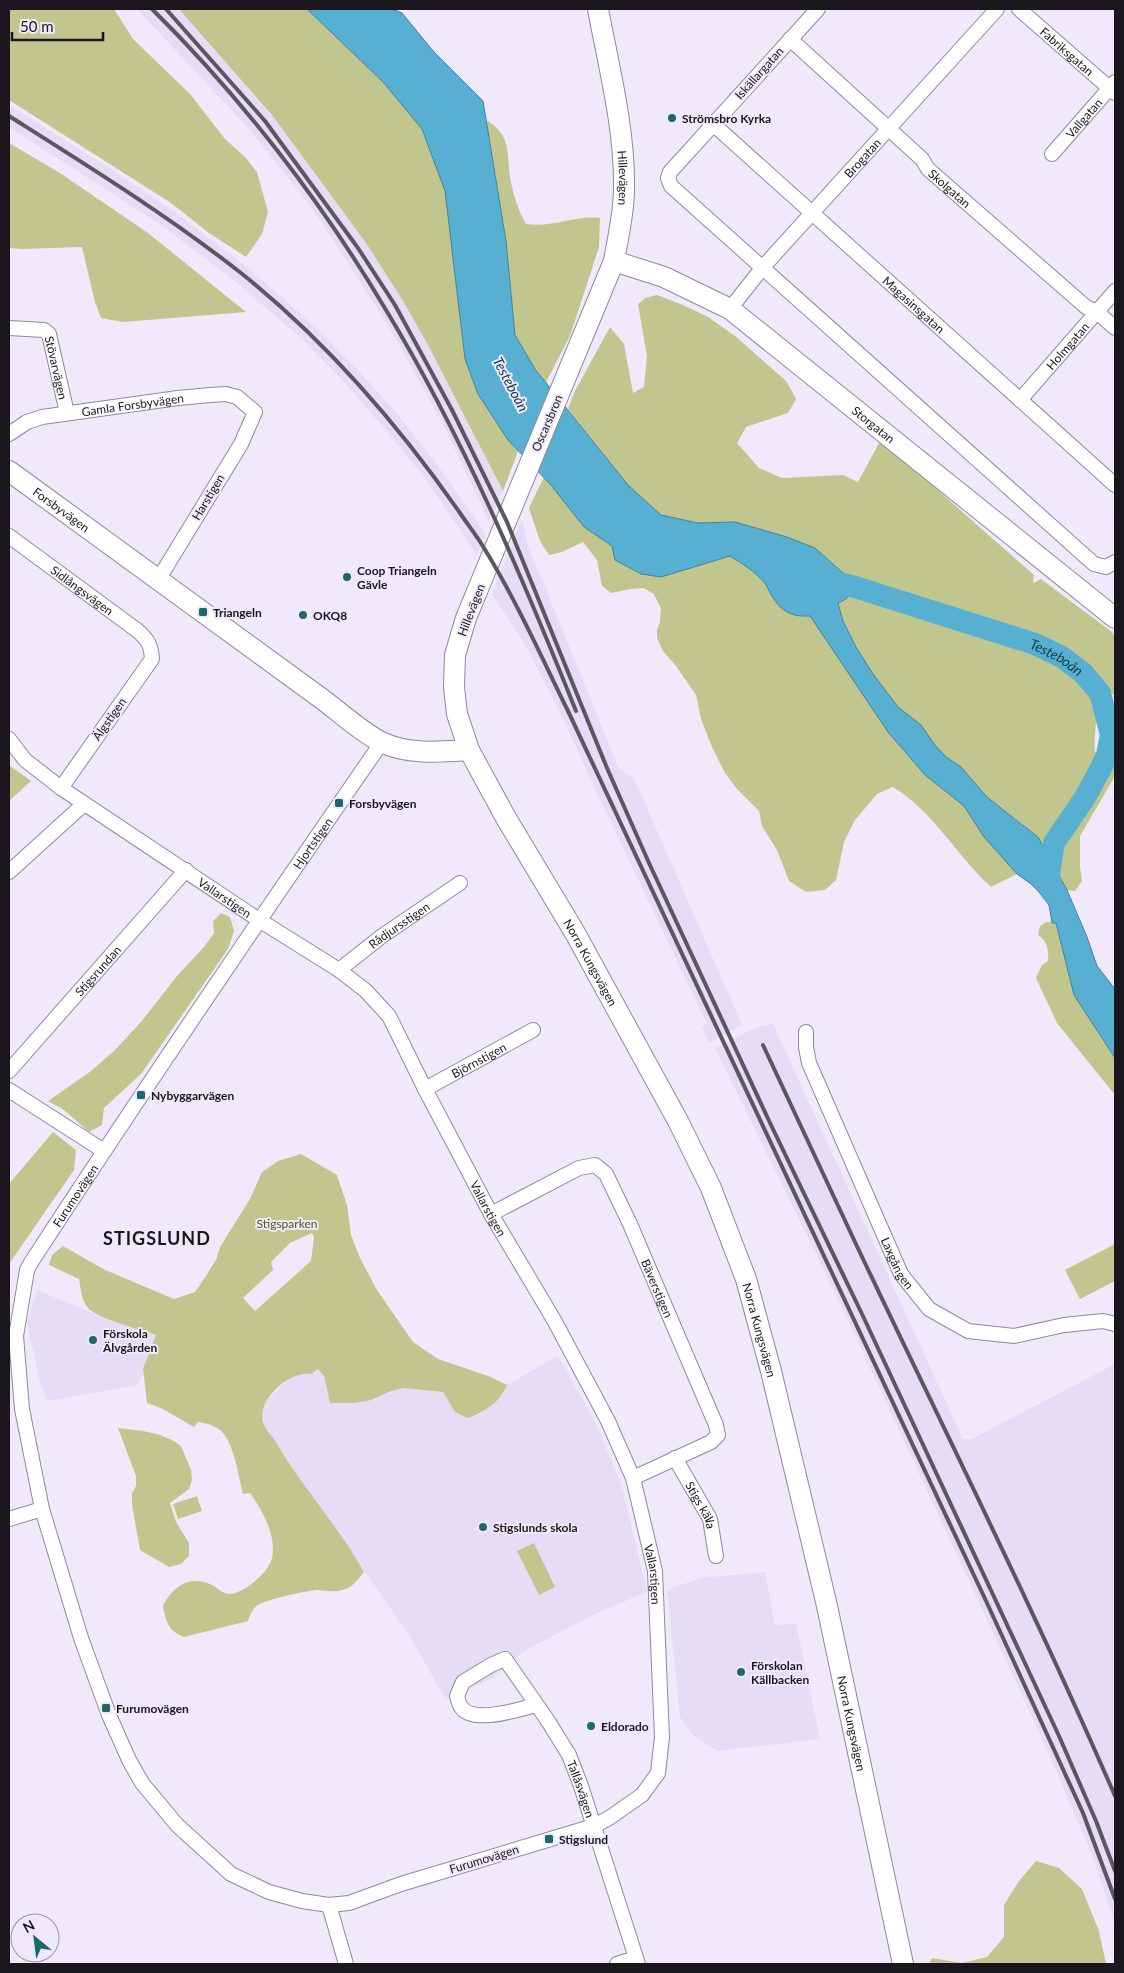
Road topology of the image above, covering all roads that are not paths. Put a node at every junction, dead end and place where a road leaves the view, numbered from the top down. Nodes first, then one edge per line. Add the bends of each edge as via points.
1 (598, 9) edge
2 (818, 9) edge
3 (997, 9) edge
4 (1019, 9) edge
5 (790, 39) junction
6 (1113, 87) edge
7 (713, 124) junction
8 (889, 129) junction
9 (1052, 154) dead end
10 (812, 213) junction
11 (614, 261) junction
12 (763, 267) junction
13 (1115, 291) edge
14 (730, 309) junction
15 (1096, 312) junction
16 (9, 328) edge
17 (1115, 328) edge
18 (569, 370) joint
19 (1020, 400) junction
20 (254, 412) joint
21 (67, 413) junction
22 (9, 434) edge
23 (9, 471) edge
24 (524, 476) joint
25 (1115, 485) edge
26 (9, 536) edge
27 (1111, 564) edge
28 (158, 580) junction
29 (1115, 618) edge
30 (152, 649) joint
31 (9, 739) edge
32 (382, 742) junction
33 (469, 750) junction
34 (61, 788) junction
35 (84, 804) junction
36 (186, 870) junction
37 (9, 872) edge
38 (460, 883) dead end
39 (259, 920) junction
40 (340, 970) junction
41 (533, 1030) dead end
42 (806, 1032) dead end
43 (9, 1071) edge
44 (424, 1089) junction
45 (9, 1090) edge
46 (104, 1151) junction
47 (491, 1214) junction
48 (1115, 1324) edge
49 (675, 1458) junction
50 (633, 1478) junction
51 (42, 1510) junction
52 (9, 1519) edge
53 (716, 1556) dead end
54 (536, 1705) junction
55 (594, 1826) junction
56 (329, 1905) junction
57 (637, 1961) edge
58 (346, 1964) edge
59 (617, 1964) edge
60 (903, 1964) edge

1 - 11 street, Hillevägen via 621,138 624,175 623,209
2 - 5 street, Iskällargatan
3 - 8 street, Brogatan
4 - 6 street, Fabriksgatan
5 - 7 street, Iskällargatan
5 - 8 street, Skolgatan
6 - 9 street, Vallgatan
7 - 10 street, Magasinsgatan
7 - 12 street, Iskällargatan via 668,178 671,186
8 - 10 street, Brogatan
8 - 15 street, Skolgatan via 922,158 928,169 1086,307
10 - 12 street, Brogatan
10 - 19 street, Magasinsgatan
11 - 14 street, Storgatan via 664,277
11 - 18 street, Hillevägen
12 - 14 street, Brogatan
12 - 27 street via 1094,564
13 - 15 street, Holmgatan
14 - 29 street, Storgatan
15 - 17 street, Skolgatan
15 - 19 street, Holmgatan
16 - 21 street, Stövarvägen via 44,330 49,334
18 - 24 street, Oscarsbron
19 - 25 street, Magasinsgatan
20 - 21 street, Gamla Forsbyvägen via 237,397 226,394
20 - 28 street, Harstigen via 241,444
21 - 22 street, Gamla Forsbyvägen via 26,422
23 - 28 street, Forsbyvägen
24 - 33 street, Hillevägen via 466,618 455,655 457,714
26 - 30 street, Sidlångsvägen via 138,631
28 - 32 street, Forsbyvägen
30 - 34 street, Älgstigen via 152,659
31 - 34 street, Vallarstigen via 25,760
32 - 33 street, Forsbyvägen via 410,750
32 - 39 street, Hjortstigen
33 - 60 street, Norra Kungsvägen via 575,933 678,1121 711,1188 746,1279 827,1606
34 - 35 street, Vallarstigen
35 - 36 street, Vallarstigen
35 - 37 street
36 - 39 street, Vallarstigen
36 - 43 street, Stigsrundan
38 - 40 street, Rådjursstigen via 382,936
39 - 40 street, Vallarstigen
39 - 46 street, Furumovägen
40 - 44 street, Vallarstigen via 389,1016
41 - 44 street, Björnstigen
42 - 48 street, Laxgången via 809,1063 901,1274 929,1309 968,1331 1014,1336 1064,1325 1103,1321
44 - 47 street, Vallarstigen
45 - 46 street
46 - 51 street, Furumovägen via 27,1270 18,1321 16,1336 22,1409
47 - 49 street, Bäverstigen via 579,1168 595,1165 606,1174 716,1425 718,1435 711,1442
47 - 50 street, Vallarstigen via 554,1320 608,1421
49 - 50 street, Bäverstigen
49 - 53 street, Stigs källa via 710,1519
50 - 55 street, Vallarstigen via 655,1571 662,1737 658,1773 642,1796
51 - 52 street
51 - 56 street, Furumovägen via 81,1638 109,1715 142,1782 177,1825 231,1874 269,1892
54 - 54 street, Tallåsvägen via 505,1659 463,1682 457,1696 461,1708 470,1714 484,1716
54 - 55 street, Tallåsvägen via 569,1755
55 - 56 street, Furumovägen via 401,1884 349,1903
55 - 57 street, Tallåsvägen
56 - 58 street
57 - 59 street

